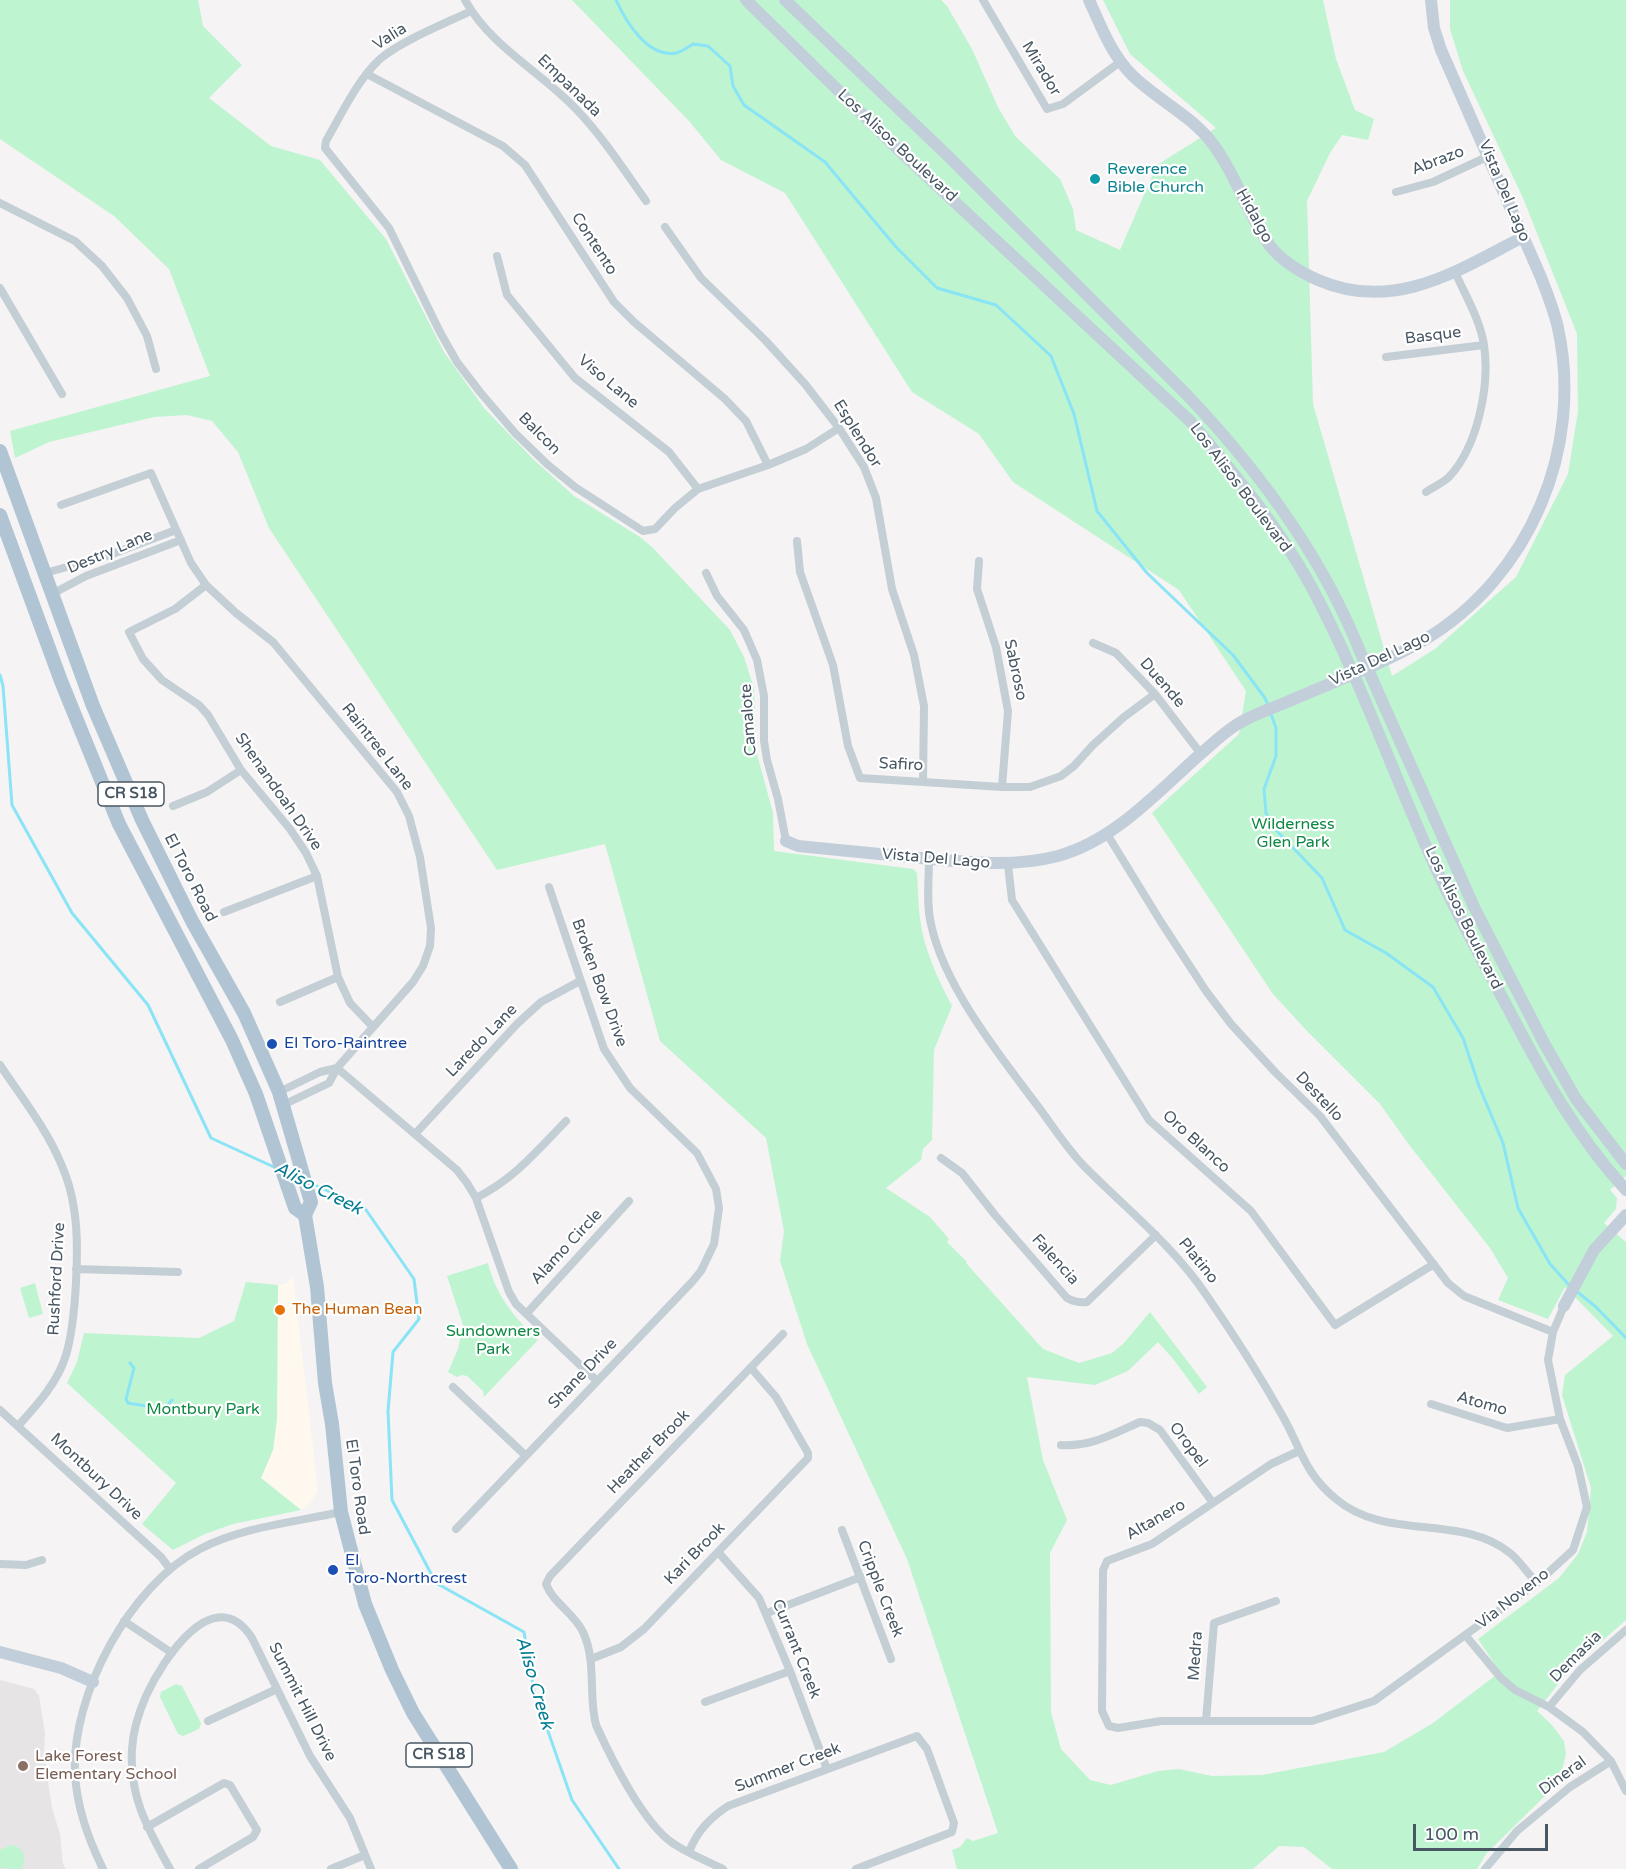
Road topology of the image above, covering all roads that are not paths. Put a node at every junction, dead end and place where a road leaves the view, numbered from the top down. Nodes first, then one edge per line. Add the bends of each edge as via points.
1 (465, 0) edge
2 (746, 0) edge
3 (785, 0) edge
4 (983, 0) edge
5 (1089, 0) edge
6 (1431, 0) edge
7 (471, 11) junction
8 (1120, 62) junction
9 (367, 74) junction
10 (326, 141) joint
11 (1489, 156) junction
12 (1396, 192) dead end
13 (646, 201) dead end
14 (0, 203) edge
15 (665, 227) dead end
16 (1523, 237) junction
17 (496, 256) dead end
18 (1455, 272) junction
19 (0, 288) edge
20 (1484, 345) junction
21 (1386, 357) dead end
22 (156, 369) dead end
23 (62, 394) dead end
24 (839, 428) junction
25 (0, 451) edge
26 (768, 465) junction
27 (698, 489) junction
28 (1426, 492) dead end
29 (61, 505) dead end
30 (0, 515) edge
31 (176, 530) junction
32 (181, 540) junction
33 (797, 541) dead end
34 (142, 543) junction
35 (145, 553) junction
36 (92, 561) junction
37 (979, 561) dead end
38 (45, 573) junction
39 (95, 573) junction
40 (706, 573) dead end
41 (206, 585) junction
42 (52, 594) junction
43 (1093, 643) dead end
44 (1367, 667) junction
45 (1352, 674) junction
46 (1155, 694) junction
47 (1201, 754) junction
48 (241, 770) junction
49 (923, 782) junction
50 (1002, 787) junction
51 (173, 806) dead end
52 (1107, 834) junction
53 (786, 841) joint
54 (929, 859) junction
55 (1008, 865) junction
56 (317, 876) junction
57 (549, 887) dead end
58 (224, 912) dead end
59 (338, 977) junction
60 (580, 981) junction
61 (280, 1002) dead end
62 (373, 1027) junction
63 (0, 1065) edge
64 (337, 1068) junction
65 (310, 1078) junction
66 (316, 1090) junction
67 (281, 1098) junction
68 (566, 1121) dead end
69 (415, 1134) junction
70 (940, 1158) dead end
71 (1626, 1164) edge
72 (1626, 1190) edge
73 (476, 1198) junction
74 (629, 1202) dead end
75 (308, 1209) junction
76 (1626, 1215) edge
77 (717, 1231) joint
78 (1156, 1235) junction
79 (1434, 1264) junction
80 (75, 1269) junction
81 (178, 1272) dead end
82 (1564, 1306) joint
83 (527, 1312) junction
84 (1553, 1332) junction
85 (783, 1334) dead end
86 (751, 1368) junction
87 (597, 1381) junction
88 (453, 1387) dead end
89 (1431, 1404) dead end
90 (0, 1410) edge
91 (1560, 1419) junction
92 (18, 1426) junction
93 (1061, 1445) dead end
94 (1299, 1451) junction
95 (525, 1455) junction
96 (1213, 1503) junction
97 (341, 1512) junction
98 (456, 1528) dead end
99 (842, 1530) dead end
100 (718, 1552) junction
101 (42, 1560) dead end
102 (0, 1564) edge
103 (170, 1569) junction
104 (861, 1577) junction
105 (1537, 1583) junction
106 (1276, 1601) dead end
107 (767, 1613) junction
108 (124, 1621) junction
109 (1626, 1630) edge
110 (1466, 1636) junction
111 (0, 1652) edge
112 (172, 1653) junction
113 (591, 1659) junction
114 (891, 1659) dead end
115 (790, 1671) junction
116 (93, 1682) junction
117 (277, 1689) junction
118 (705, 1702) dead end
119 (1549, 1707) junction
120 (208, 1721) dead end
121 (1206, 1721) junction
122 (1109, 1726) joint
123 (1611, 1761) junction
124 (827, 1769) junction
125 (1626, 1791) edge
126 (147, 1827) junction
127 (689, 1852) junction
128 (365, 1855) junction
129 (103, 1869) edge
130 (170, 1869) edge
131 (199, 1869) edge
132 (331, 1869) edge
133 (371, 1869) edge
134 (512, 1869) edge
135 (723, 1869) edge
136 (856, 1869) edge
137 (1485, 1869) edge

1 - 7 street, Empanada
2 - 45 main road, Los Alisos Boulevard via 900,151 1191,422 1270,522 1310,585
3 - 44 main road, Los Alisos Boulevard via 949,157 1213,423 1274,498 1311,554
4 - 8 street, Mirador via 1047,109 1063,104
5 - 8 main road, Hidalgo
6 - 11 main road, Vista Del Lago via 1441,50
7 - 9 street, Valia via 400,46
7 - 13 street, Empanada via 492,37 576,109
8 - 18 main road, Hidalgo via 1208,138 1271,246 1298,270 1328,284 1374,292 1417,287
9 - 10 street, Valia
9 - 26 street, Contento via 503,146 525,165 614,302 746,421
10 - 27 street, Balcon via 325,148 389,228 457,362 515,433 547,464 643,531 655,529
11 - 12 street, Abrazo via 1432,182
11 - 16 main road, Vista Del Lago
14 - 22 street via 75,241 102,266 127,298 147,336
15 - 24 street, Esplendor via 701,278 788,364
16 - 18 main road, Hidalgo
16 - 44 main road, Vista Del Lago via 1551,304 1562,352 1563,425 1548,488 1516,552 1471,605 1425,640
17 - 27 street, Viso Lane via 507,295 575,378 669,452
18 - 20 street
19 - 23 street
20 - 21 street, Basque
20 - 28 street via 1483,401 1472,437 1448,478
24 - 26 street, Balcon via 806,449
24 - 49 street, Esplendor via 864,467 876,498 892,589 914,655 924,706
25 - 38 main road, El Toro Road / CR S18
26 - 27 street, Balcon
29 - 31 street, Raintree Lane via 151,472
30 - 75 main road, El Toro Road via 119,824 232,1040 256,1094 295,1208
31 - 32 street, Raintree Lane
31 - 34 street, Destry Lane
32 - 35 street, Destry Lane
32 - 41 street, Raintree Lane
33 - 49 street, Safiro via 800,572 832,664 848,746 860,778
34 - 35 street
34 - 36 street, Destry Lane
35 - 39 street, Destry Lane
36 - 38 street, Destry Lane
36 - 39 street
37 - 50 street, Sabroso via 977,589 996,647 1008,711
38 - 42 main road, El Toro Road / CR S18
39 - 42 street, Destry Lane
40 - 53 street, Camalote via 717,596 744,630 758,660 764,696 764,741
41 - 48 street, Shenandoah Drive via 175,609 129,632 143,659 162,680 208,715
41 - 62 street, Raintree Lane via 273,642 397,792 409,816 429,912 430,946 414,982
42 - 67 main road, El Toro Road / CR S18 via 93,706 142,820 244,1013
43 - 46 street, Duende via 1116,654
44 - 45 main road, Vista Del Lago
44 - 71 main road, Los Alisos Boulevard via 1474,907 1544,1043 1576,1099
45 - 47 main road, Vista Del Lago via 1235,726
45 - 72 main road, Los Alisos Boulevard via 1439,875 1540,1071 1588,1143
46 - 47 street, Duende
46 - 50 street, Safiro via 1124,717 1061,776 1030,787
47 - 52 main road, Vista Del Lago
48 - 51 street via 207,792
48 - 56 street, Shenandoah Drive via 290,829
49 - 50 street, Safiro
52 - 55 main road, Vista Del Lago via 1059,856
52 - 79 street, Destello via 1232,1024 1320,1116
53 - 54 main road, Vista Del Lago via 798,846
54 - 55 main road, Vista Del Lago
54 - 78 street, Platino via 930,922 940,956 956,987 1010,1069 1082,1163
55 - 79 street, Oro Blanco via 1012,900 1149,1120 1251,1211 1335,1325
56 - 58 street
56 - 59 street, Shenandoah Drive
57 - 60 street, Broken Bow Drive
59 - 61 street
59 - 62 street, Shenandoah Drive via 350,1003
60 - 69 street, Laredo Lane via 541,1002 517,1024
60 - 77 street, Broken Bow Drive via 604,1049 616,1069 630,1088 698,1153 708,1171 719,1208
62 - 64 street, Raintree Lane
63 - 80 street, Rushford Drive via 52,1143 70,1188 75,1212
64 - 65 street, Raintree Lane
64 - 66 street, Raintree Lane via 329,1083
64 - 69 street
65 - 66 street
65 - 67 street, Raintree Lane
66 - 67 street, Raintree Lane
67 - 75 main road, El Toro Road / CR S18 via 298,1152
68 - 73 street via 518,1172
69 - 73 street via 457,1170
70 - 78 street, Falencia via 962,1173 1067,1298 1074,1301 1087,1302
73 - 83 street via 509,1292
74 - 83 street, Alamo Circle
75 - 97 main road, El Toro Road / CR S18
76 - 82 main road, Via Noveno via 1594,1250
77 - 87 street, Shane Drive via 710,1255 692,1282
78 - 94 street, Platino via 1206,1294 1259,1374
79 - 84 street, Destello via 1464,1296
80 - 81 street
80 - 92 street, Rushford Drive via 66,1355 41,1401
82 - 84 street, Via Noveno
83 - 87 street
84 - 91 street, Via Noveno via 1548,1360
85 - 86 street, Heather Brook
86 - 100 street, Kari Brook via 776,1397 808,1453 805,1462
86 - 113 street, Heather Brook via 550,1576 546,1584 550,1594 583,1632
87 - 95 street, Shane Drive
88 - 95 street
89 - 91 street, Atomo via 1507,1428
90 - 92 street, Montbury Drive
91 - 105 street, Via Noveno via 1578,1466 1587,1507 1572,1550
92 - 103 street, Montbury Drive
93 - 96 street, Oropel via 1094,1443 1140,1422 1148,1423 1160,1430
94 - 96 street, Altanero via 1271,1464
94 - 105 street, Platino via 1320,1485 1354,1511 1390,1524 1451,1530 1492,1542 1511,1554
95 - 98 street, Shane Drive
96 - 122 street, Altanero via 1152,1544 1107,1561 1103,1570 1102,1711
97 - 103 street via 217,1541
97 - 134 main road, El Toro Road / CR S18 via 365,1604 392,1670 413,1713
99 - 104 street, Cripple Creek
100 - 107 street, Currant Creek via 750,1586
100 - 113 street, Kari Brook via 634,1638
101 - 102 street via 26,1565
103 - 108 street via 146,1591
104 - 107 street
104 - 114 street, Cripple Creek
105 - 110 street, Via Noveno
106 - 121 street, Medra via 1214,1623
107 - 115 street, Currant Creek
108 - 112 street
108 - 116 street
109 - 119 street, Demasia via 1580,1670
110 - 119 street via 1515,1690
110 - 121 street, Via Noveno via 1374,1701 1312,1721
111 - 116 main road via 33,1659
112 - 117 street, Summit Hill Drive via 202,1622 232,1620 248,1632
112 - 126 street, Summit Hill Drive via 146,1697 133,1737 133,1781
113 - 127 street via 592,1710 602,1739 644,1814 668,1839
115 - 118 street
115 - 124 street, Currant Creek
116 - 129 street via 78,1732 75,1773 81,1816
117 - 120 street
117 - 128 street, Summit Hill Drive via 310,1756 344,1807
119 - 123 street via 1583,1732
121 - 122 street, Via Noveno
123 - 125 street
123 - 137 street, Dineral via 1570,1787 1516,1831
124 - 127 street, Summer Creek via 728,1806 702,1828
124 - 136 street, Summer Creek via 917,1736 927,1749 954,1822 952,1832
126 - 130 street, Summit Hill Drive
126 - 131 street via 224,1783 230,1785 257,1830 253,1837
127 - 135 street
128 - 132 street
128 - 133 street, Summit Hill Drive

